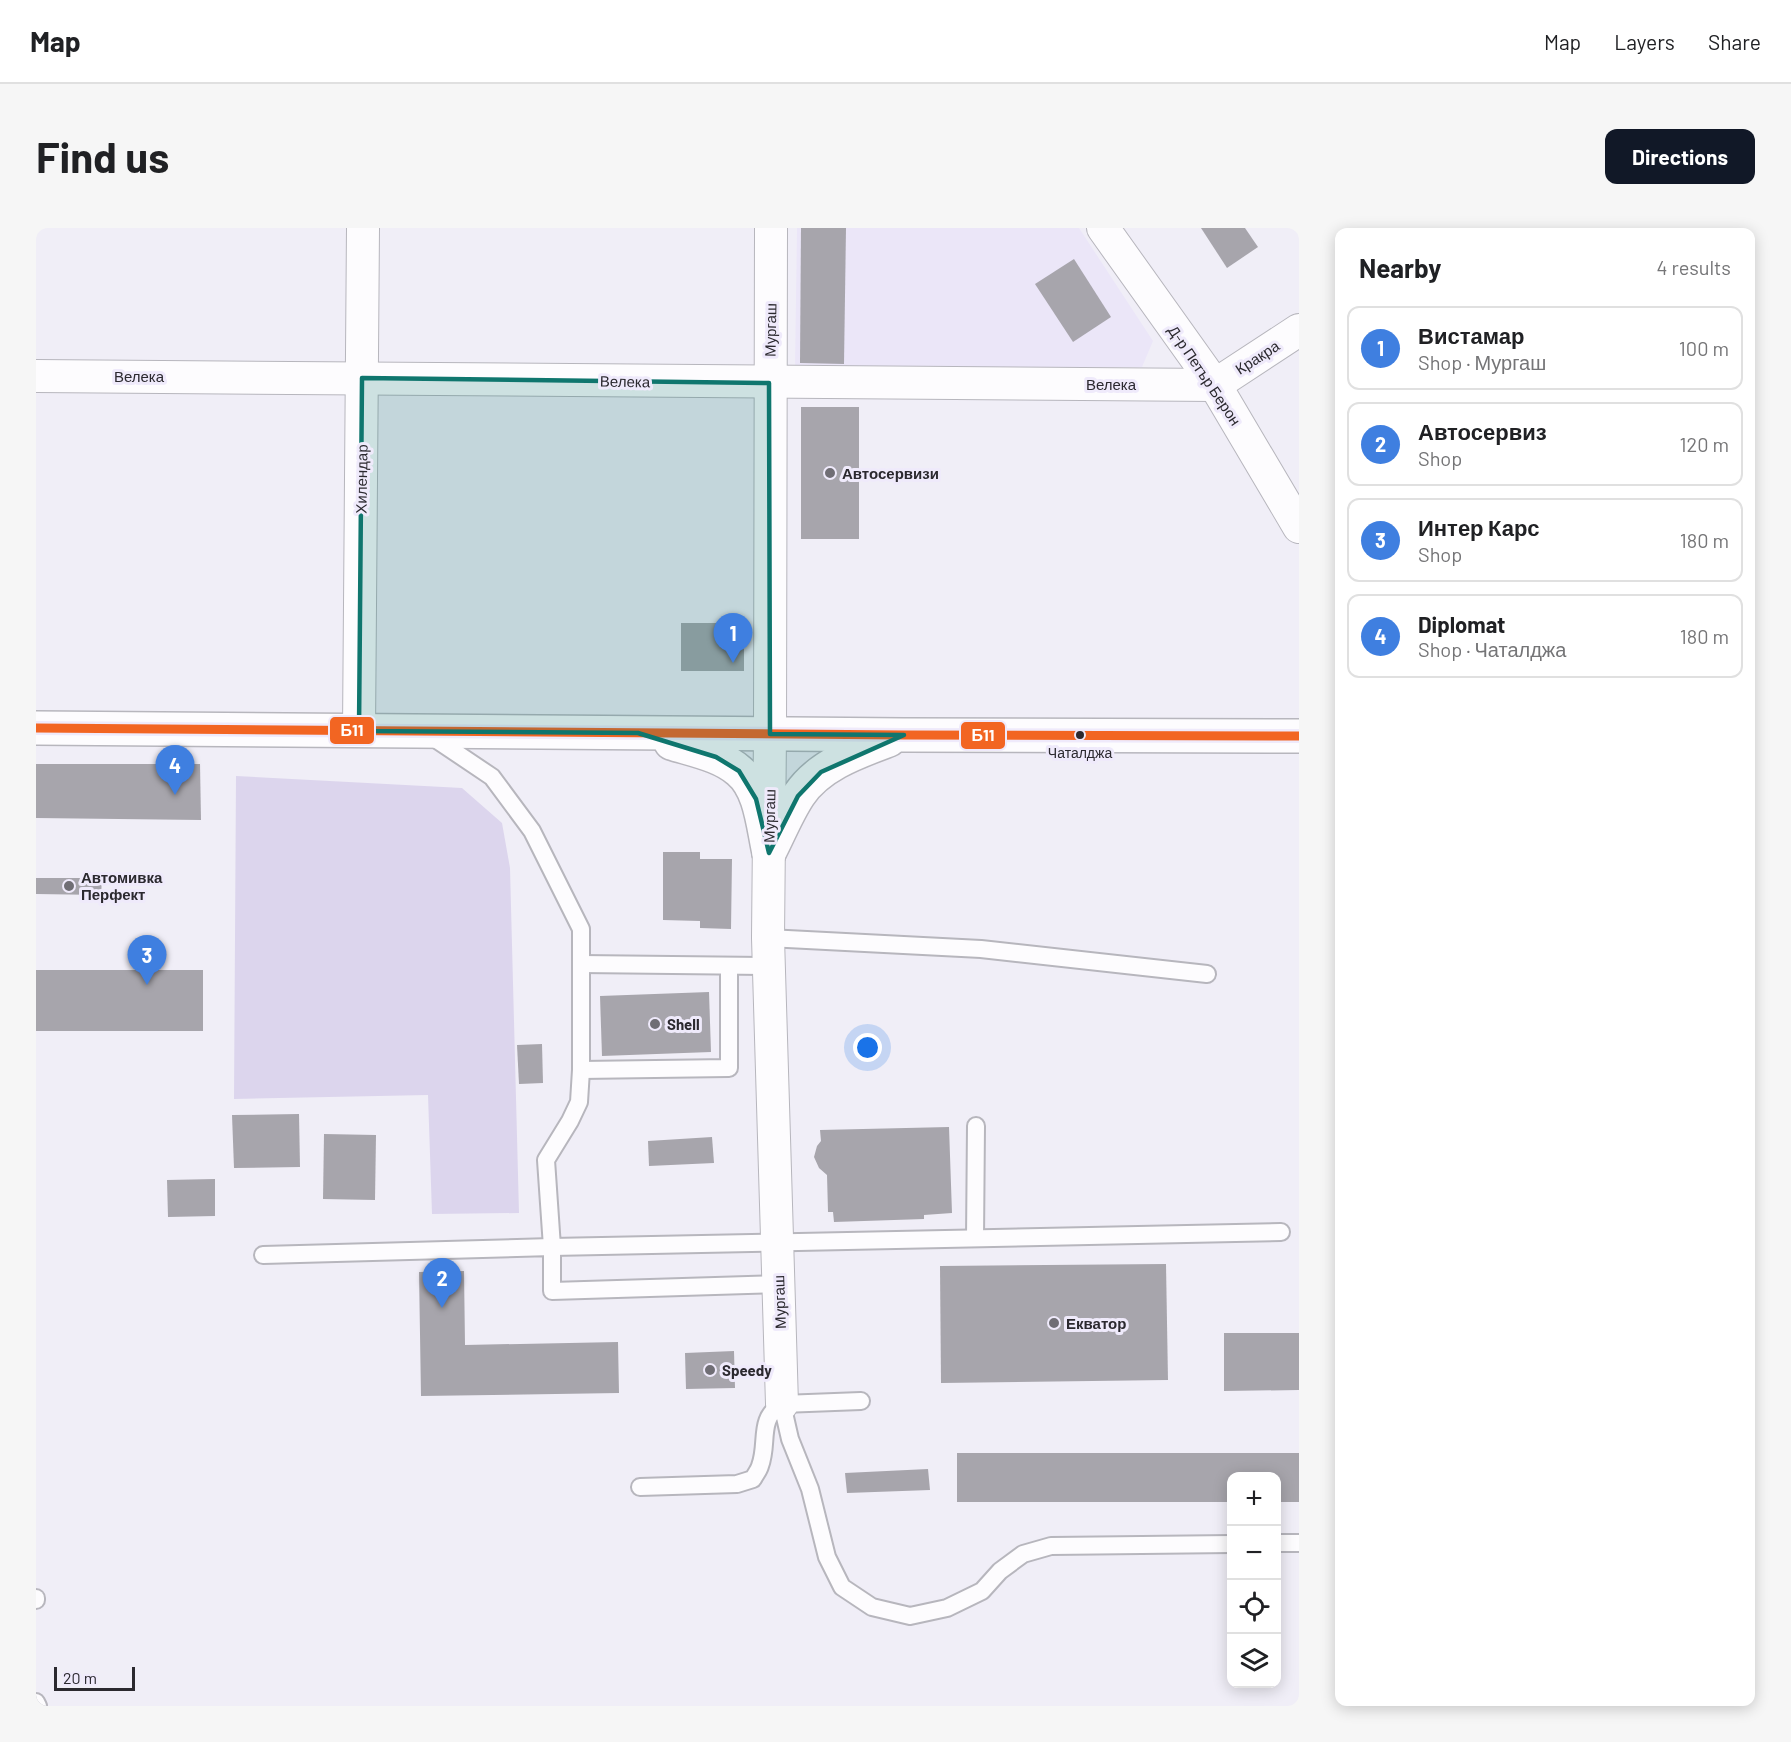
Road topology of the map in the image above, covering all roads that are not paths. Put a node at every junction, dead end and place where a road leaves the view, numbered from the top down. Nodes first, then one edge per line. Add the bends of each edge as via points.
1 (363, 228) edge
2 (771, 228) edge
3 (1103, 228) edge
4 (1299, 330) edge
5 (36, 376) edge
6 (362, 378) junction
7 (770, 382) junction
8 (1215, 385) junction
9 (1299, 527) edge
10 (36, 728) edge
11 (359, 731) junction
12 (425, 731) junction
13 (638, 733) junction
14 (770, 734) junction
15 (904, 735) junction
16 (1299, 736) edge
17 (769, 853) junction
18 (769, 952) junction
19 (581, 964) junction
20 (729, 966) junction
21 (1208, 974) dead end
22 (581, 1070) junction
23 (976, 1126) dead end
24 (1281, 1232) dead end
25 (975, 1238) junction
26 (777, 1243) junction
27 (552, 1247) junction
28 (263, 1255) dead end
29 (779, 1284) junction
30 (861, 1401) dead end
31 (782, 1404) junction
32 (640, 1487) dead end
33 (1281, 1543) edge
34 (1299, 1543) edge
35 (1227, 1544) edge
36 (36, 1702) edge
37 (38, 1706) edge

1 - 6 street, Хилендар
2 - 7 street, Мургаш
3 - 8 street, Д-р Петър Берон
4 - 8 street, Кракра
5 - 6 street, Велека
6 - 7 street, Велека
6 - 11 street, Хилендар
7 - 8 street, Велека
7 - 14 street, Мургаш
8 - 9 street, Д-р Петър Берон
10 - 11 main road
11 - 12 main road
12 - 13 main road
12 - 19 lane via 492,777 532,831 581,929
13 - 14 main road
13 - 17 main road via 716,757 739,771 756,799
14 - 15 main road
14 - 17 street, Мургаш
15 - 16 main road
15 - 17 main road via 842,759 808,783
17 - 18 street, Мургаш
18 - 20 lane
18 - 21 lane via 981,949
18 - 26 street, Мургаш
19 - 20 lane
19 - 22 lane
20 - 22 lane via 729,1068
22 - 27 lane via 579,1102 546,1160
23 - 25 lane
24 - 25 lane
25 - 26 lane
26 - 27 lane
26 - 29 street, Мургаш
27 - 28 lane
27 - 29 lane via 552,1291
29 - 31 street, Мургаш
30 - 31 lane
31 - 32 lane via 772,1410 767,1420 760,1466 753,1479 737,1484
31 - 35 lane via 827,1557 842,1587 872,1607 910,1616 947,1608 982,1591 1023,1554 1051,1546
33 - 34 lane
36 - 37 lane

